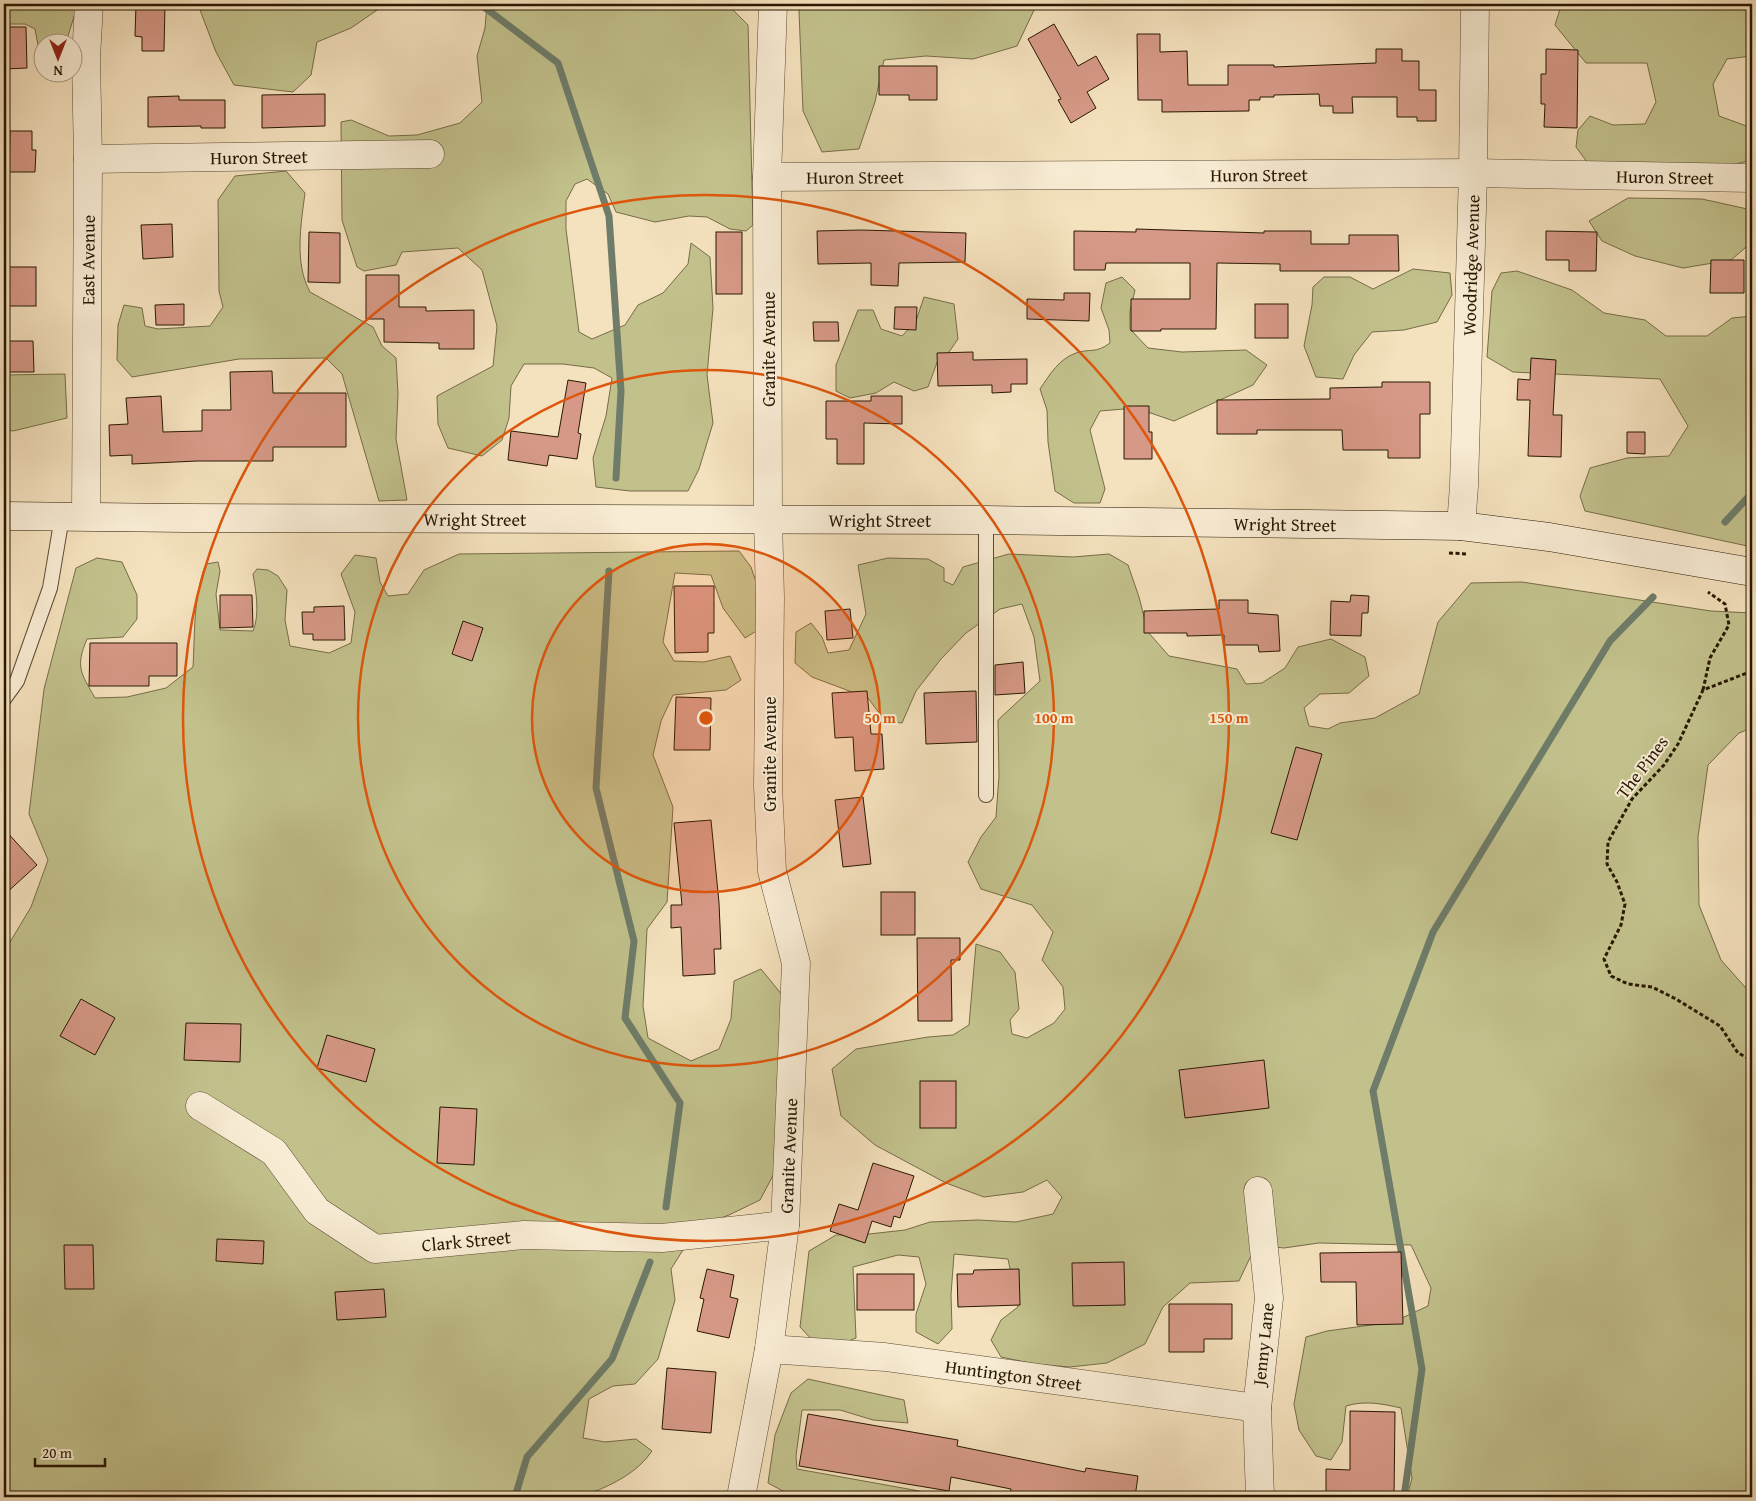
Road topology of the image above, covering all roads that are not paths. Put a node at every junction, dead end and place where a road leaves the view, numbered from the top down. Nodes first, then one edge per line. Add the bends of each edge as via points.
1 (89, 4) edge
2 (773, 4) edge
3 (1475, 4) edge
4 (430, 154) dead end
5 (88, 159) junction
6 (1473, 172) junction
7 (767, 177) junction
8 (1752, 178) edge
9 (4, 516) edge
10 (74, 517) junction
11 (768, 519) junction
12 (986, 520) junction
13 (1461, 526) junction
14 (1752, 572) edge
15 (4, 699) edge
16 (986, 794) dead end
17 (200, 1106) dead end
18 (1258, 1191) dead end
19 (786, 1225) junction
20 (769, 1349) junction
21 (1257, 1408) junction
22 (741, 1497) edge
23 (1260, 1497) edge

1 - 5 street, East Avenue via 86,58
2 - 7 street, Granite Avenue
3 - 6 street, Woodridge Avenue
4 - 5 street, Huron Street
5 - 10 street, East Avenue
6 - 7 street, Huron Street
6 - 8 street, Huron Street
6 - 13 street, Woodridge Avenue
7 - 11 street, Granite Avenue
9 - 10 street, Wright Street
10 - 11 street, Wright Street
10 - 15 lane via 18,681
11 - 12 street, Wright Street
11 - 19 street, Granite Avenue via 768,786 772,871 796,963
12 - 13 street, Wright Street
12 - 16 lane
13 - 14 street, Wright Street via 1549,537
17 - 19 street, Clark Street via 274,1152 318,1211 375,1249 524,1235 662,1238
18 - 21 street, Jenny Lane via 1269,1298
19 - 20 street, Granite Avenue
20 - 21 street, Huntington Street via 885,1357
20 - 22 street, Granite Avenue
21 - 23 street, Jenny Lane

